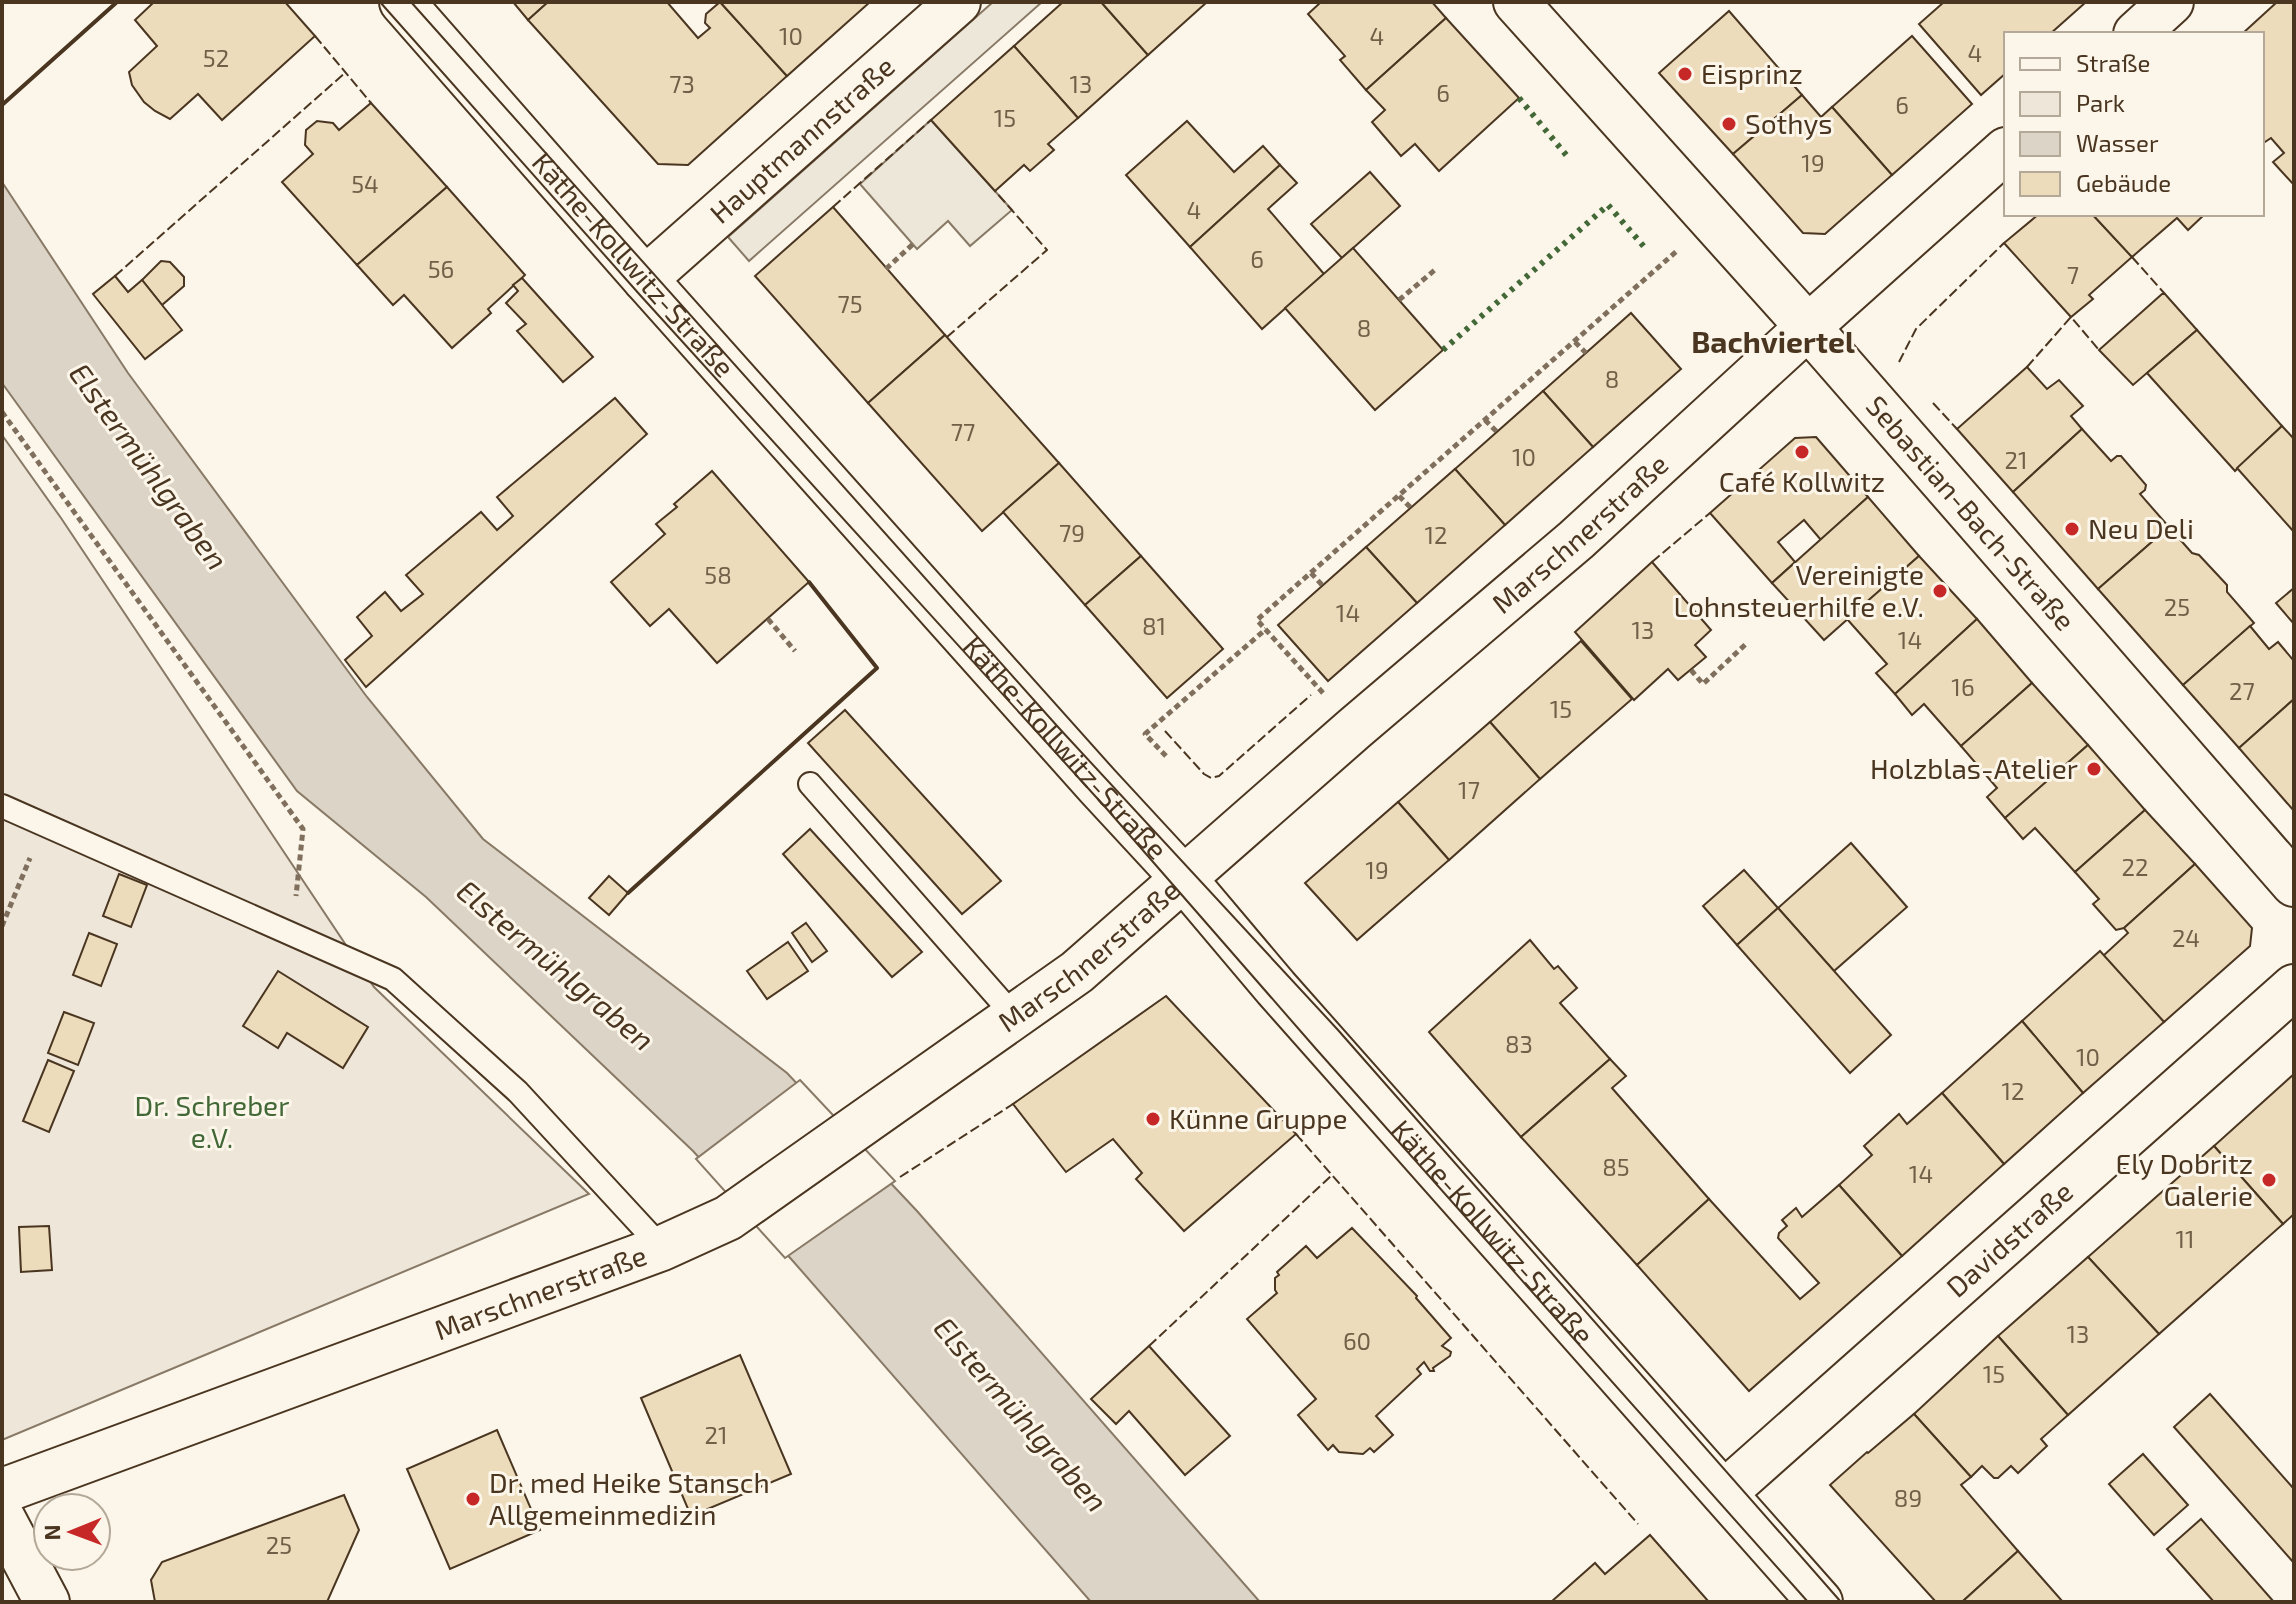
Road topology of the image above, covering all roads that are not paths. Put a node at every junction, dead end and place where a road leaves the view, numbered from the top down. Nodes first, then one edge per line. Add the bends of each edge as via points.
1 (402, 2) edge
2 (958, 2) edge
3 (1516, 2) edge
4 (2171, 2) edge
5 (2138, 32) edge
6 (2004, 152) edge
7 (645, 279) junction
8 (1808, 327) junction
9 (810, 784) dead end
10 (2, 806) edge
11 (1184, 879) junction
12 (2294, 884) edge
13 (2294, 987) edge
14 (1015, 1017) junction
15 (662, 1248) junction
16 (2, 1491) edge
17 (1724, 1493) junction
18 (2, 1517) edge
19 (47, 1602) edge
20 (1820, 1602) edge

1 - 7 main road, Käthe-Kollwitz-Straße
2 - 7 main road, Hauptmannstraße
3 - 8 main road, Sebastian-Bach-Straße
4 - 5 main road
6 - 8 main road, Marschnerstraße
7 - 11 main road, Käthe-Kollwitz-Straße
8 - 11 main road, Marschnerstraße via 1576,540
8 - 12 main road, Sebastian-Bach-Straße
9 - 14 lane
10 - 15 lane via 393,979 518,1092
11 - 14 main road, Marschnerstraße via 1077,972
11 - 17 main road, Käthe-Kollwitz-Straße
13 - 17 main road, Davidstraße
14 - 15 main road, Marschnerstraße via 728,1218
15 - 16 main road, Marschnerstraße
17 - 20 main road, Käthe-Kollwitz-Straße
18 - 19 main road

